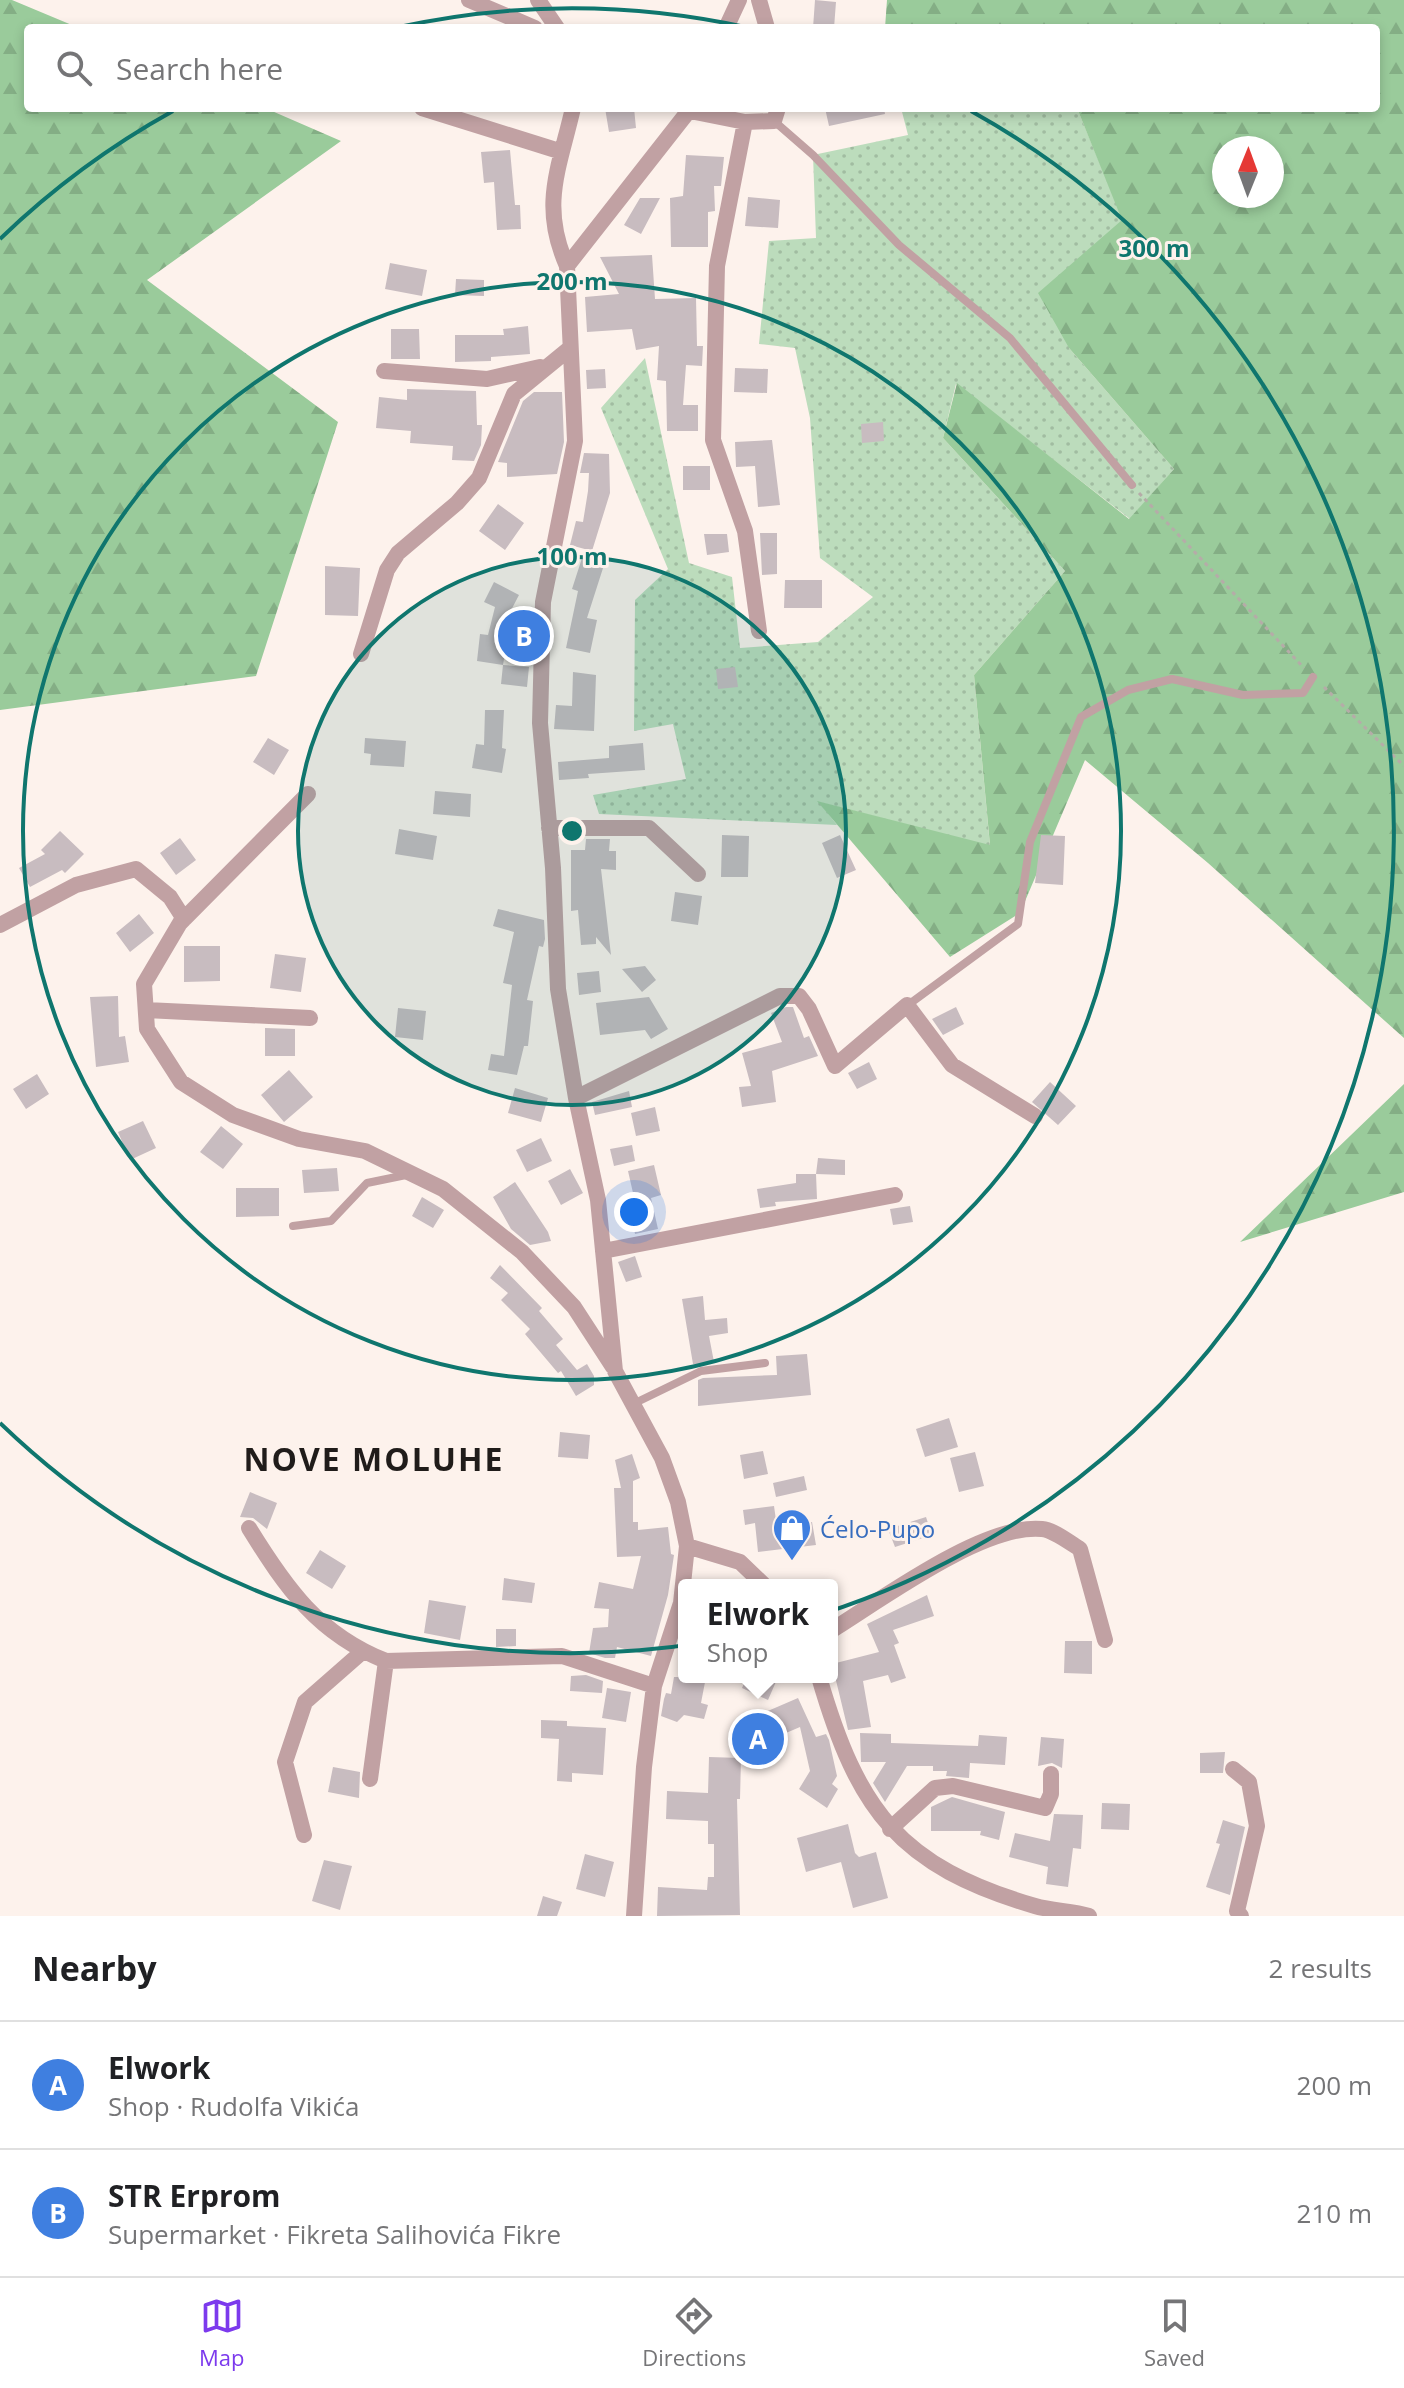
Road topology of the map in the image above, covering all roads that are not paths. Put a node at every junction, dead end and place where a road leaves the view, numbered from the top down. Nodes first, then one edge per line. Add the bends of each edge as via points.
1 (469, 0) edge
2 (538, 0) edge
3 (739, 0) edge
4 (759, 0) edge
5 (526, 24) edge
6 (554, 24) edge
7 (728, 24) edge
8 (766, 24) edge
9 (435, 112) edge
10 (572, 112) edge
11 (689, 112) edge
12 (703, 112) edge
13 (776, 115) edge
14 (745, 122) junction
15 (559, 151) junction
16 (567, 266) junction
17 (569, 349) junction
18 (545, 366) junction
19 (384, 371) dead end
20 (1132, 485) road end
21 (759, 631) dead end
22 (361, 654) dead end
23 (1313, 677) road end
24 (308, 794) dead end
25 (549, 828) junction
26 (698, 874) dead end
27 (184, 919) junction
28 (0, 925) edge
29 (907, 1005) junction
30 (146, 1010) junction
31 (310, 1018) dead end
32 (576, 1098) junction
33 (1035, 1116) dead end
34 (413, 1174) junction
35 (895, 1195) dead end
36 (293, 1226) dead end
37 (603, 1251) junction
38 (765, 1363) dead end
39 (615, 1371) junction
40 (633, 1404) junction
41 (249, 1528) dead end
42 (687, 1546) junction
43 (684, 1579) edge
44 (758, 1579) edge
45 (678, 1612) edge
46 (838, 1626) edge
47 (1105, 1640) dead end
48 (362, 1652) junction
49 (386, 1661) junction
50 (821, 1683) edge
51 (654, 1686) junction
52 (1233, 1769) dead end
53 (1051, 1774) dead end
54 (370, 1779) dead end
55 (890, 1829) junction
56 (304, 1835) dead end
57 (634, 1916) edge
58 (1089, 1916) edge
59 (1241, 1916) edge

1 - 5 street
2 - 6 street
3 - 7 street
4 - 8 street
9 - 15 street
10 - 15 street
11 - 16 street
12 - 14 street
13 - 14 street
13 - 20 lane via 899,245 1010,338
14 - 21 street via 717,266 713,440 745,531
15 - 16 street via 552,220
16 - 17 street
17 - 18 street
17 - 25 street via 575,441 543,602 540,723
18 - 19 street via 487,379
18 - 22 street via 514,394 479,478 398,553 387,570
23 - 29 lane via 1303,693 1279,696 1243,695 1172,679 1128,690 1081,717 1030,842 1018,924
24 - 27 street
25 - 26 street via 649,828
25 - 32 street via 558,989
27 - 28 street via 170,897 136,869 76,885
27 - 30 street via 144,984
29 - 32 street via 835,1066 799,996 780,996
29 - 33 street via 952,1065
30 - 31 street
30 - 34 street via 147,1029 181,1082 233,1115 299,1139 365,1151
32 - 37 street
34 - 36 lane via 367,1183 331,1221
34 - 39 street via 443,1189 522,1252 574,1307
35 - 37 street
37 - 39 street
38 - 40 lane via 701,1371
39 - 40 street
40 - 42 street via 662,1458
41 - 48 street via 302,1607
42 - 43 street
42 - 44 street via 740,1562
45 - 51 street
46 - 47 street via 962,1550 990,1537 1043,1528 1080,1549
48 - 49 street
48 - 56 street via 305,1702 285,1762
49 - 51 street via 562,1656
49 - 54 street
50 - 55 street via 856,1781
51 - 57 street
52 - 59 street via 1249,1782 1257,1826 1237,1911
53 - 55 street via 1045,1808 953,1786 935,1788
55 - 58 street via 927,1861 963,1881 1038,1907

